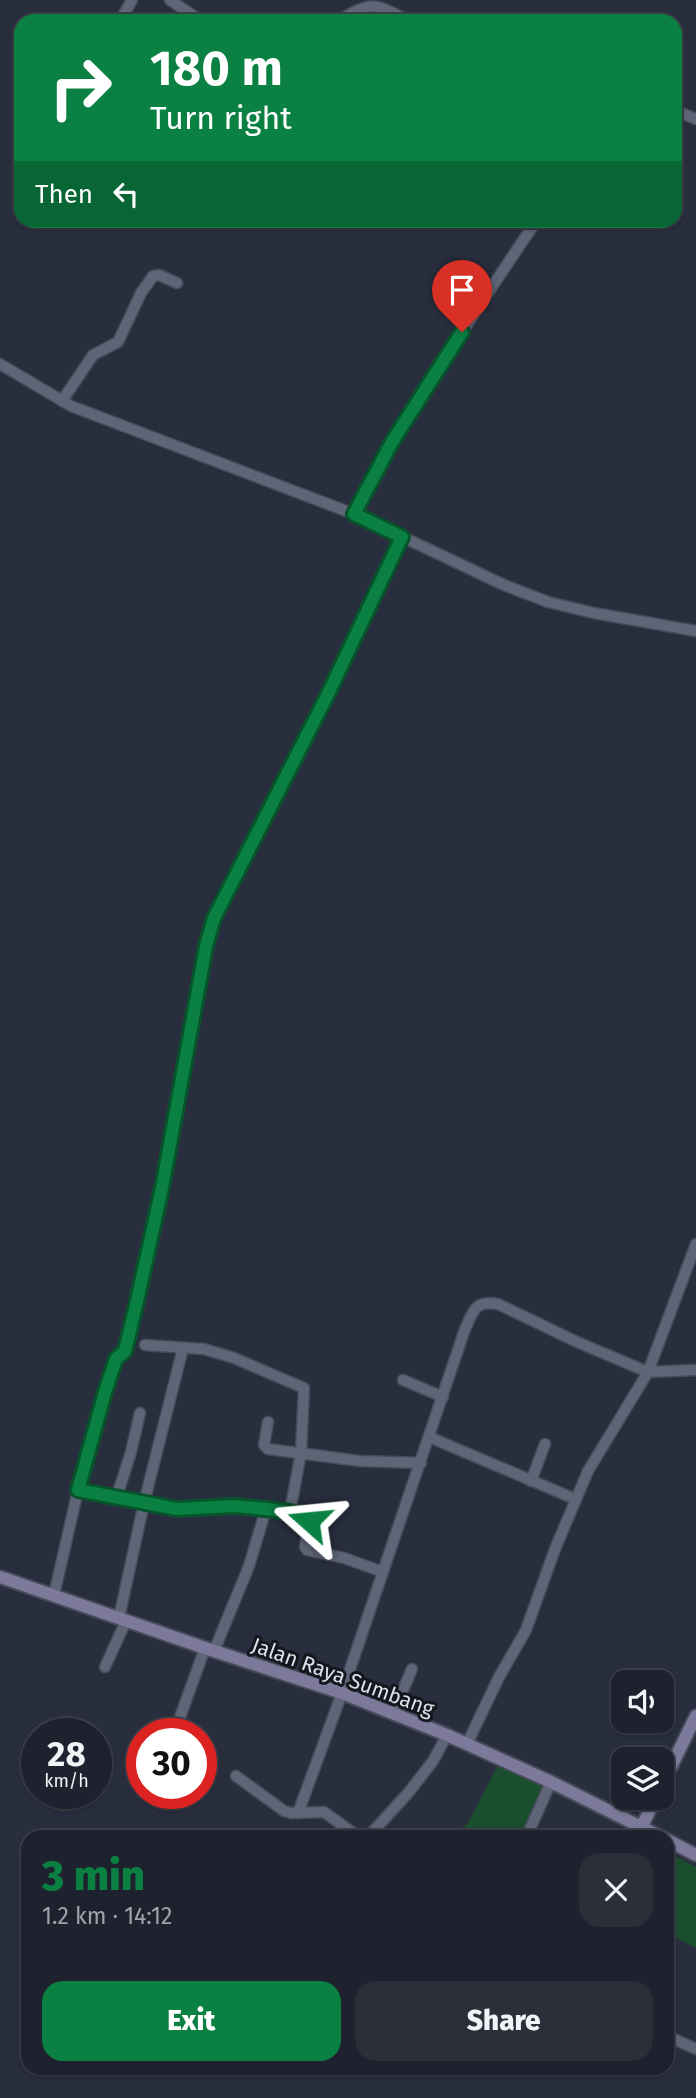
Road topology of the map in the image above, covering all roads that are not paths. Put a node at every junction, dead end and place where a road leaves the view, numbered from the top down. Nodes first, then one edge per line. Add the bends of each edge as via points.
1 (170, 0) edge
2 (191, 14) edge
3 (349, 14) edge
4 (396, 14) edge
5 (532, 228) edge
6 (177, 283) dead end
7 (0, 364) edge
8 (62, 401) junction
9 (354, 514) junction
10 (402, 537) junction
11 (696, 631) edge
12 (696, 1244) edge
13 (145, 1345) dead end
14 (183, 1348) junction
15 (696, 1370) edge
16 (648, 1372) junction
17 (403, 1380) dead end
18 (443, 1397) junction
19 (140, 1413) dead end
20 (268, 1422) dead end
21 (429, 1437) junction
22 (545, 1444) dead end
23 (301, 1452) junction
24 (421, 1463) junction
25 (530, 1481) junction
26 (78, 1490) junction
27 (117, 1496) junction
28 (575, 1499) junction
29 (144, 1503) junction
30 (266, 1509) junction
31 (290, 1512) junction
32 (383, 1572) junction
33 (0, 1577) edge
34 (54, 1595) junction
35 (123, 1620) junction
36 (210, 1650) junction
37 (105, 1667) dead end
38 (412, 1669) dead end
39 (342, 1693) junction
40 (393, 1714) junction
41 (696, 1716) edge
42 (181, 1718) edge
43 (447, 1735) junction
44 (467, 1744) junction
45 (674, 1761) edge
46 (236, 1776) dead end
47 (551, 1782) junction
48 (650, 1810) edge
49 (298, 1813) junction
50 (349, 1830) edge
51 (374, 1830) edge
52 (530, 1830) edge
53 (635, 1830) edge
54 (640, 1830) edge
55 (674, 1844) edge
56 (696, 1855) edge
57 (674, 2039) edge
58 (696, 2049) edge

1 - 2 street
3 - 4 street via 369,3
5 - 9 street via 392,442
6 - 8 street via 153,276 118,342 93,355
7 - 8 street
8 - 9 street
9 - 10 street
10 - 11 street via 548,602
10 - 26 street via 330,690 217,909 125,1351 116,1359
12 - 16 street
13 - 14 street
14 - 23 street via 234,1358 304,1388
14 - 29 street
15 - 16 street
16 - 18 street via 498,1304 484,1302 473,1311 465,1329
16 - 28 street
17 - 18 street
18 - 21 street
19 - 27 street
20 - 23 street via 265,1447
21 - 24 street
21 - 25 street
22 - 25 street
23 - 24 street via 360,1461
23 - 31 street
24 - 32 street
25 - 28 street
26 - 27 street
26 - 34 street
27 - 29 street
28 - 44 street via 526,1630
29 - 30 street via 177,1509
29 - 35 street
30 - 31 street
30 - 36 street via 246,1576
31 - 32 street via 309,1521 307,1550
32 - 39 street
33 - 34 street, Jalan Raya Sumbang
34 - 35 street, Jalan Raya Sumbang
35 - 36 street, Jalan Raya Sumbang
35 - 37 street
36 - 39 street, Jalan Raya Sumbang
36 - 42 street
38 - 40 street
39 - 40 street, Jalan Raya Sumbang
39 - 49 street
40 - 43 street, Jalan Raya Sumbang
41 - 45 street
43 - 44 street, Jalan Raya Sumbang
43 - 51 street via 433,1761
44 - 47 street, Jalan Raya Sumbang
46 - 49 street via 284,1811
47 - 52 street
47 - 53 street, Jalan Raya Sumbang
48 - 54 street
49 - 50 street via 324,1812
55 - 56 street, Jalan Raya Sumbang
57 - 58 street

